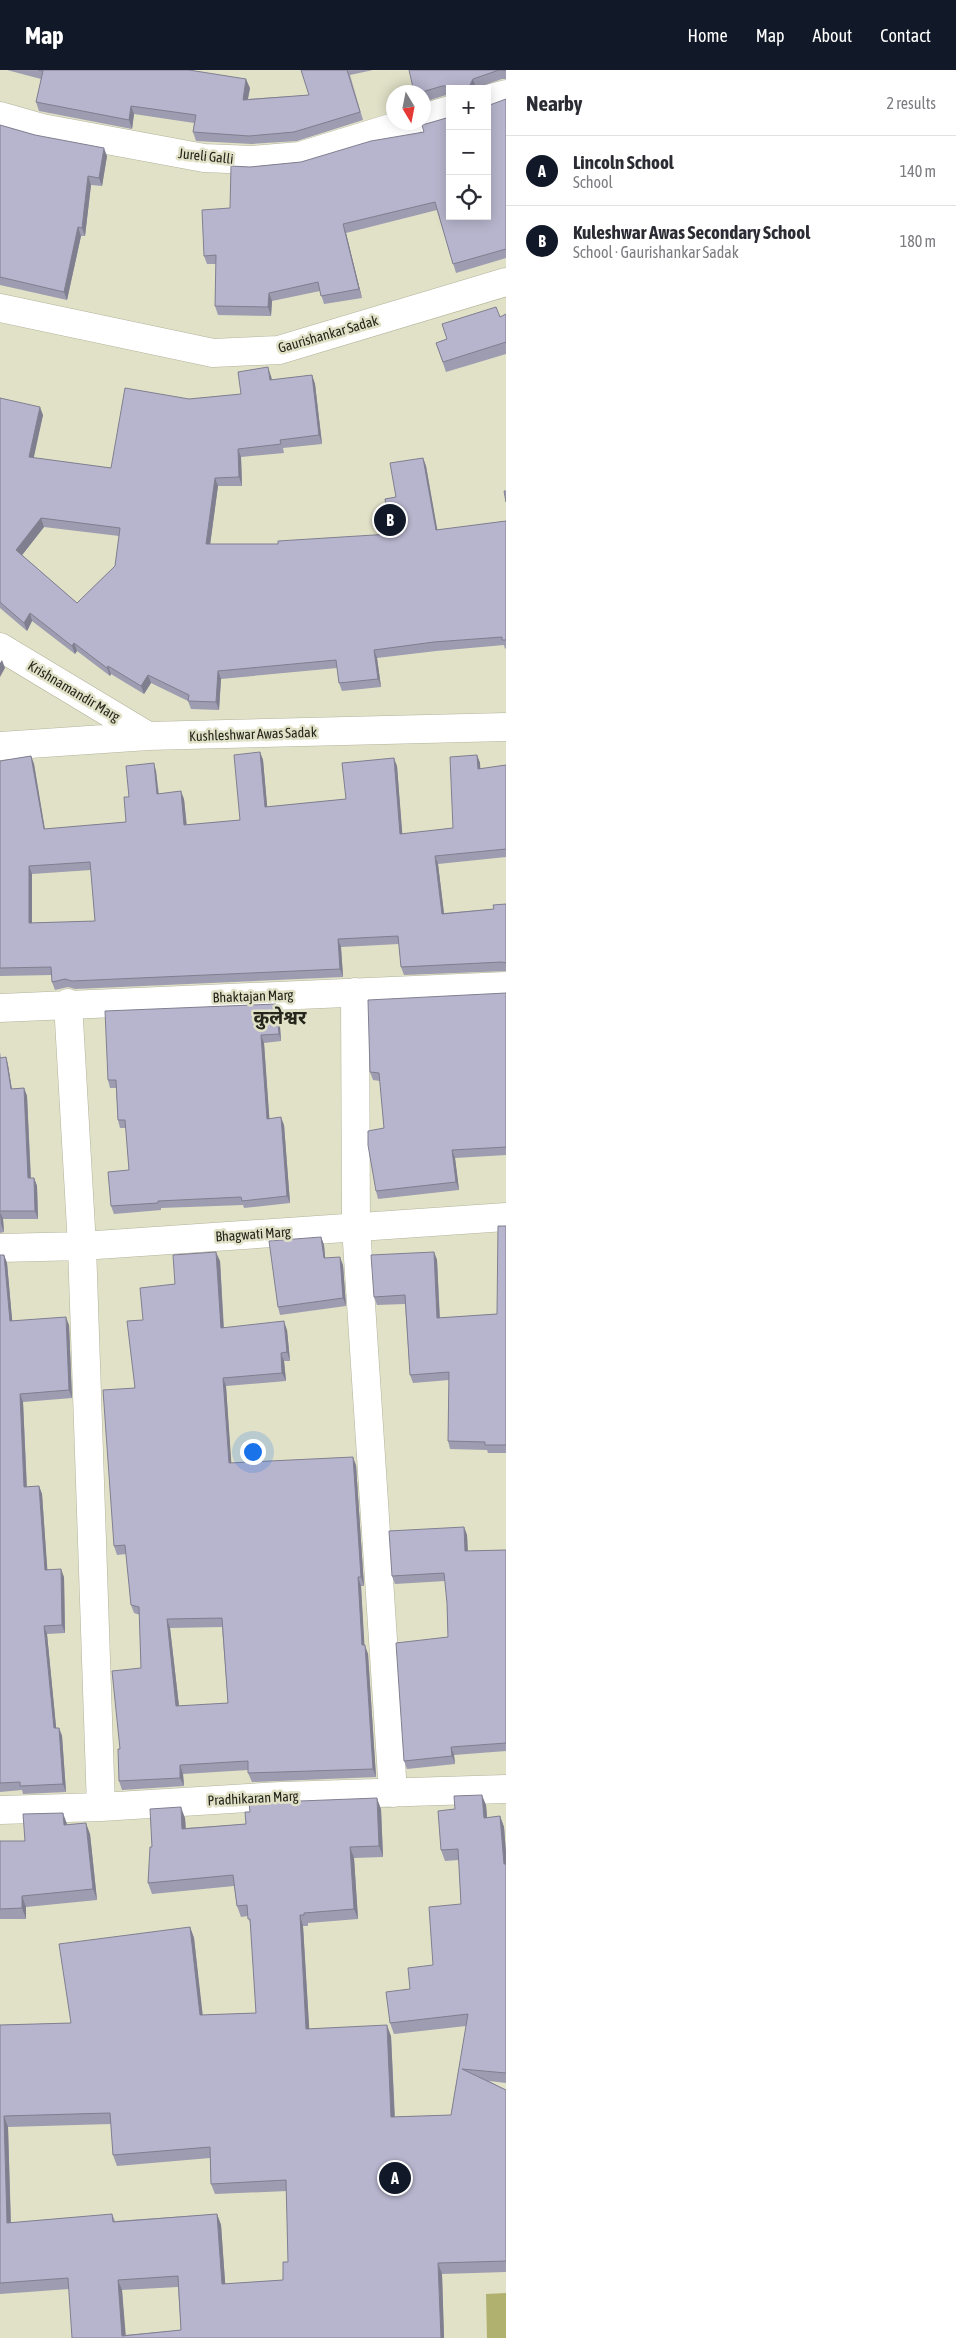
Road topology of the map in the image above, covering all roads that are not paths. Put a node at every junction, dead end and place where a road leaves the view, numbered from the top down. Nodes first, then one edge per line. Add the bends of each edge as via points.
1 (506, 94) edge
2 (491, 98) edge
3 (446, 111) edge
4 (0, 116) edge
5 (431, 116) edge
6 (386, 129) edge
7 (506, 282) edge
8 (0, 308) edge
9 (0, 646) edge
10 (506, 727) edge
11 (148, 736) junction
12 (0, 746) edge
13 (506, 986) edge
14 (355, 992) junction
15 (68, 1003) junction
16 (0, 1008) edge
17 (506, 1217) edge
18 (356, 1227) junction
19 (82, 1246) junction
20 (0, 1248) edge
21 (506, 1790) edge
22 (393, 1793) junction
23 (101, 1807) junction
24 (0, 1810) edge

1 - 2 street
3 - 5 street
4 - 6 street, Jureli Galli via 42,128 204,158 252,160 300,156
7 - 8 street, Gaurishankar Sadak via 279,350 213,353
9 - 11 street, Krishnamandir Marg
10 - 11 street, Kushleshwar Awas Sadak
11 - 12 street, Kushleshwar Awas Sadak
13 - 14 street, Bhaktajan Marg
14 - 15 street, Bhaktajan Marg
14 - 18 street
15 - 16 street, Bhaktajan Marg
15 - 19 street
17 - 18 street, Bhagwati Marg
18 - 19 street, Bhagwati Marg
18 - 22 street
19 - 20 street, Bhagwati Marg
19 - 23 street
21 - 22 street, Pradhikaran Marg
22 - 23 street, Pradhikaran Marg
23 - 24 street, Pradhikaran Marg

